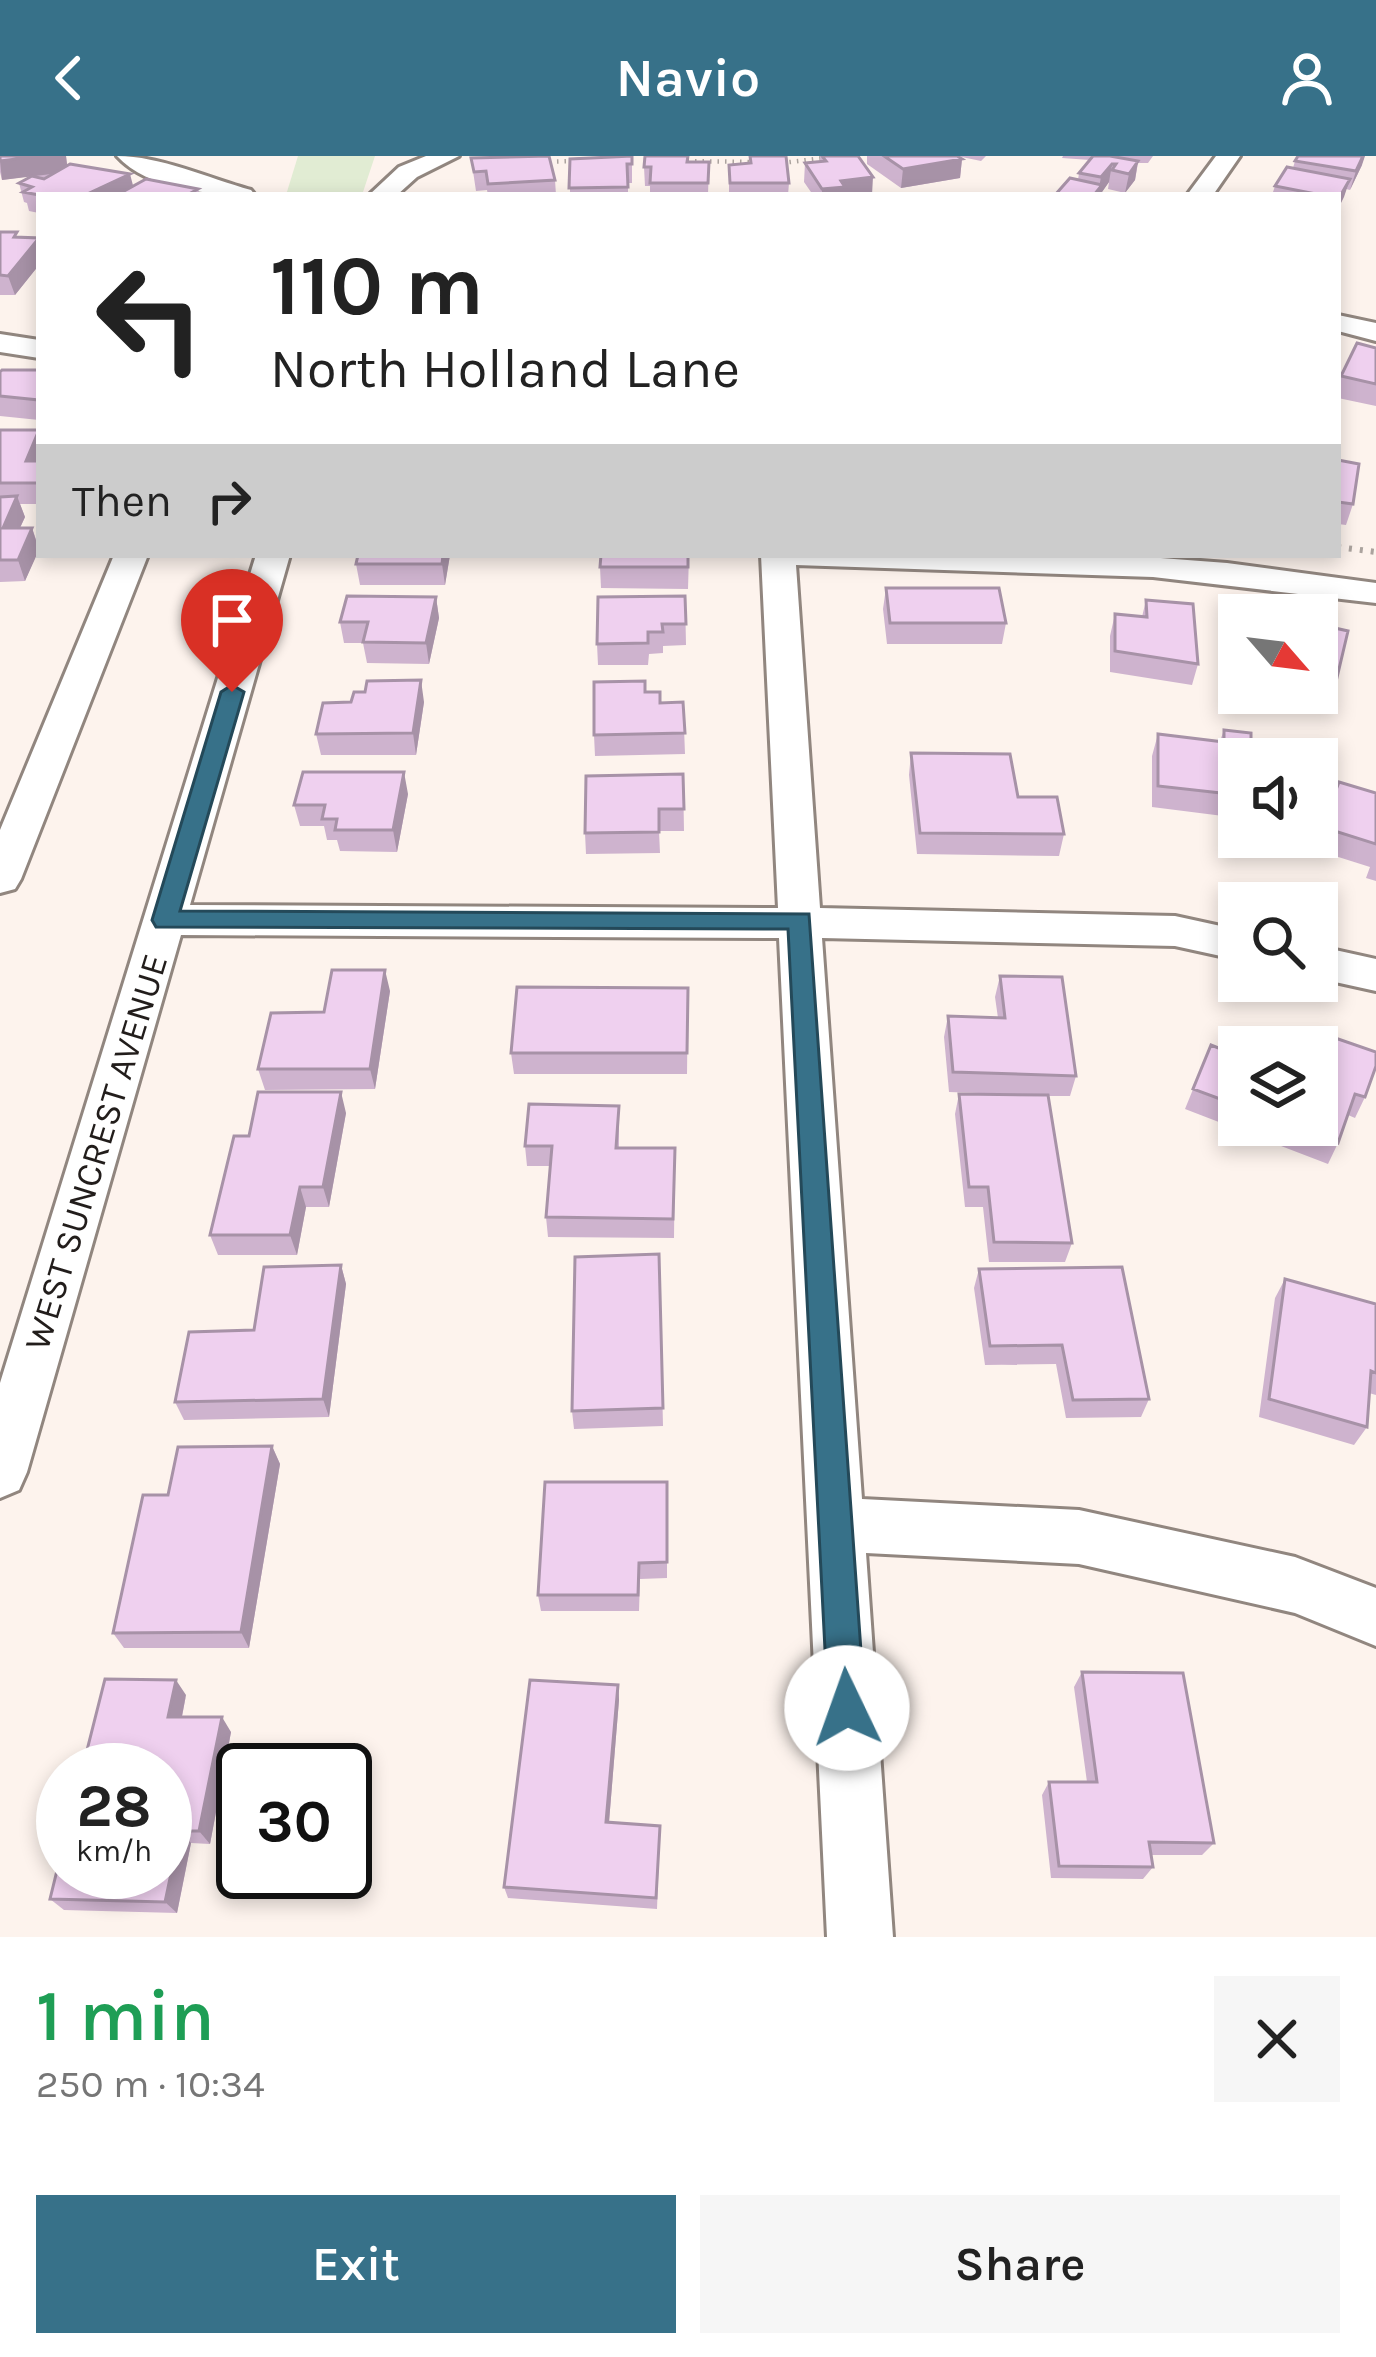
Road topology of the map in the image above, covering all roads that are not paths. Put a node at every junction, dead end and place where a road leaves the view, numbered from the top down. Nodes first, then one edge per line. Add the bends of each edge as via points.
1 (129, 156) edge
2 (447, 156) edge
3 (1228, 156) edge
4 (231, 192) edge
5 (384, 192) edge
6 (1202, 192) edge
7 (1341, 324) edge
8 (1376, 332) edge
9 (0, 343) edge
10 (36, 349) edge
11 (130, 558) edge
12 (272, 558) edge
13 (778, 558) edge
14 (918, 558) edge
15 (1376, 593) edge
16 (0, 879) edge
17 (165, 920) junction
18 (800, 920) junction
19 (1218, 940) edge
20 (1338, 967) edge
21 (1376, 975) edge
22 (0, 1472) edge
23 (836, 1525) junction
24 (1376, 1617) edge
25 (860, 1937) edge

1 - 4 street
2 - 5 street
3 - 6 street
7 - 8 street
9 - 10 street
11 - 16 street
12 - 17 street, WEST SUNCREST AVENUE
13 - 18 street
14 - 15 street via 1150,563
17 - 18 street
17 - 22 street, WEST SUNCREST AVENUE
18 - 19 street via 1175,931
18 - 23 street
20 - 21 street
23 - 24 street via 1079,1537 1294,1585
23 - 25 street

